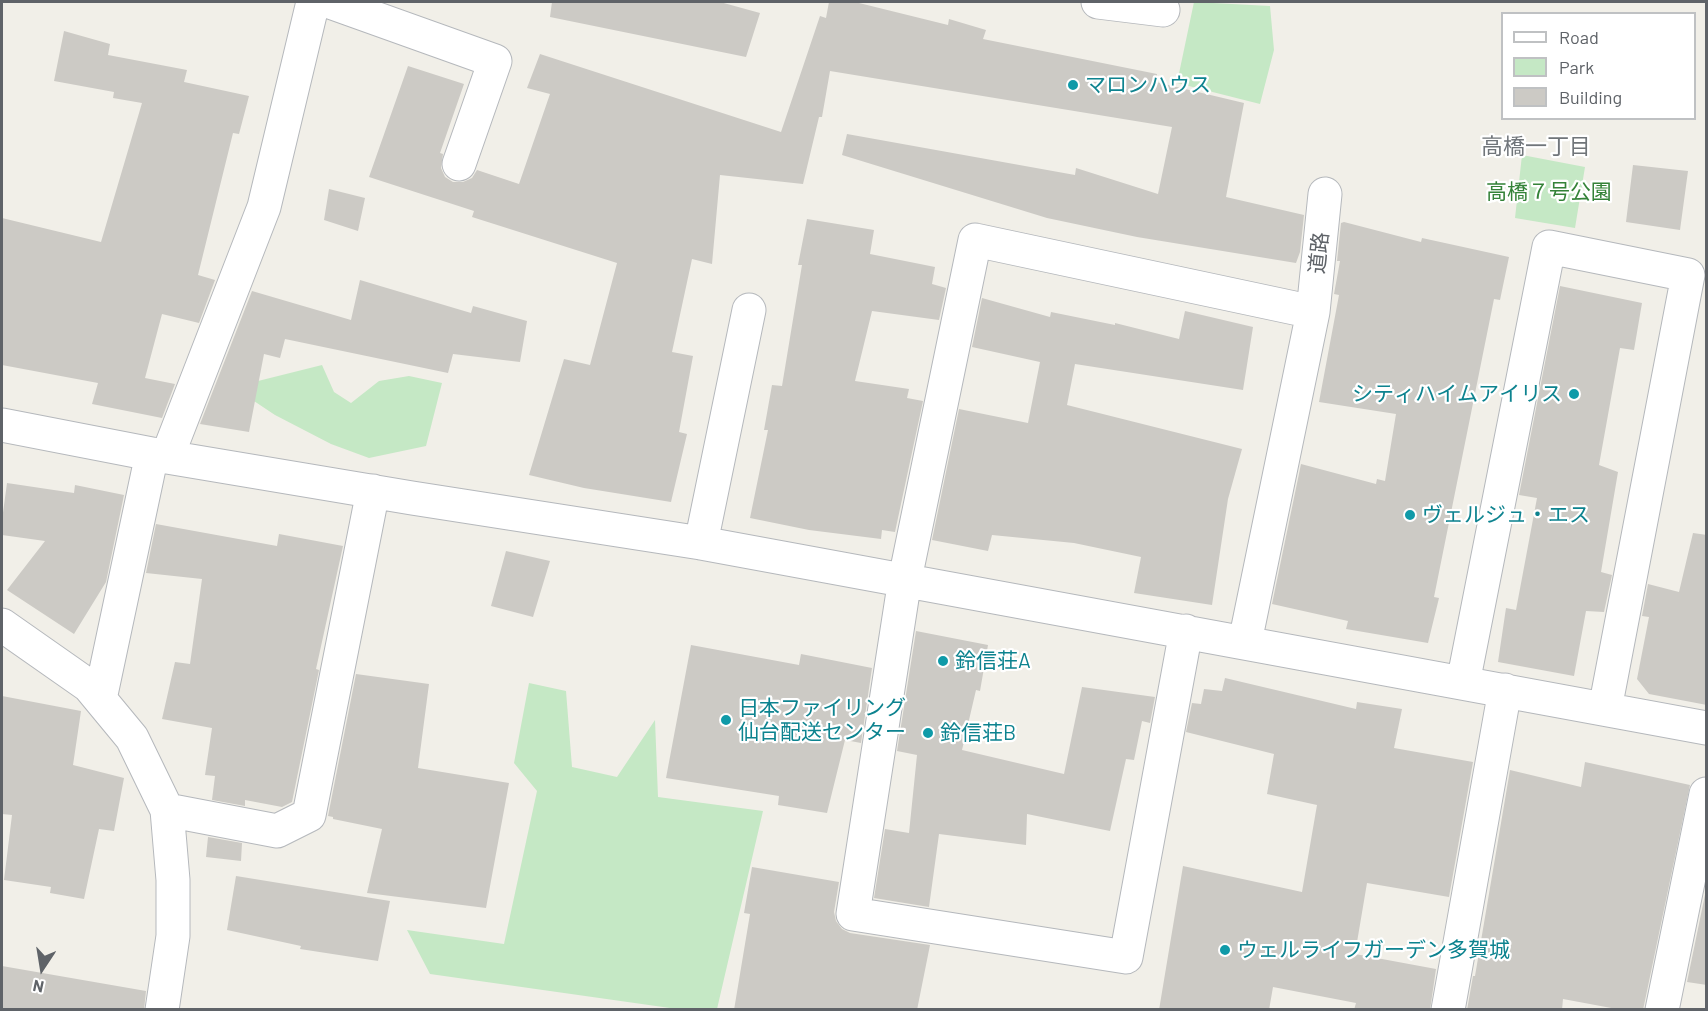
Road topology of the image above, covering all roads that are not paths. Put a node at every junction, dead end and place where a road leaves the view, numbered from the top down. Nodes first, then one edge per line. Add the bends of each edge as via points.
1 (313, 2) edge
2 (330, 2) edge
3 (1098, 2) edge
4 (1163, 10) dead end
5 (459, 164) dead end
6 (1325, 194) dead end
7 (749, 310) dead end
8 (1313, 312) junction
9 (2, 425) edge
10 (159, 455) junction
11 (373, 491) junction
12 (701, 543) junction
13 (905, 579) junction
14 (2, 625) edge
15 (1186, 631) junction
16 (1245, 642) junction
17 (1463, 683) junction
18 (1505, 690) junction
19 (100, 699) junction
20 (1605, 709) junction
21 (1707, 728) edge
22 (1707, 794) edge
23 (167, 810) junction
24 (162, 1010) edge
25 (1448, 1010) edge
26 (1662, 1010) edge

1 - 10 street via 264,207
2 - 5 street via 495,61
3 - 4 street
6 - 8 street, 道路
7 - 12 street
8 - 13 street via 975,240
8 - 16 street, 道路
9 - 10 street
10 - 11 street
10 - 19 street
11 - 12 street
11 - 23 street via 309,815 277,831
12 - 13 street
13 - 15 street
13 - 15 street via 853,914 1126,957
14 - 19 street
15 - 16 street
16 - 17 street
17 - 18 street
17 - 20 street via 1549,247 1688,275
18 - 20 street
18 - 25 street
19 - 23 street via 132,738
20 - 21 street
22 - 26 street
23 - 24 street via 174,936

